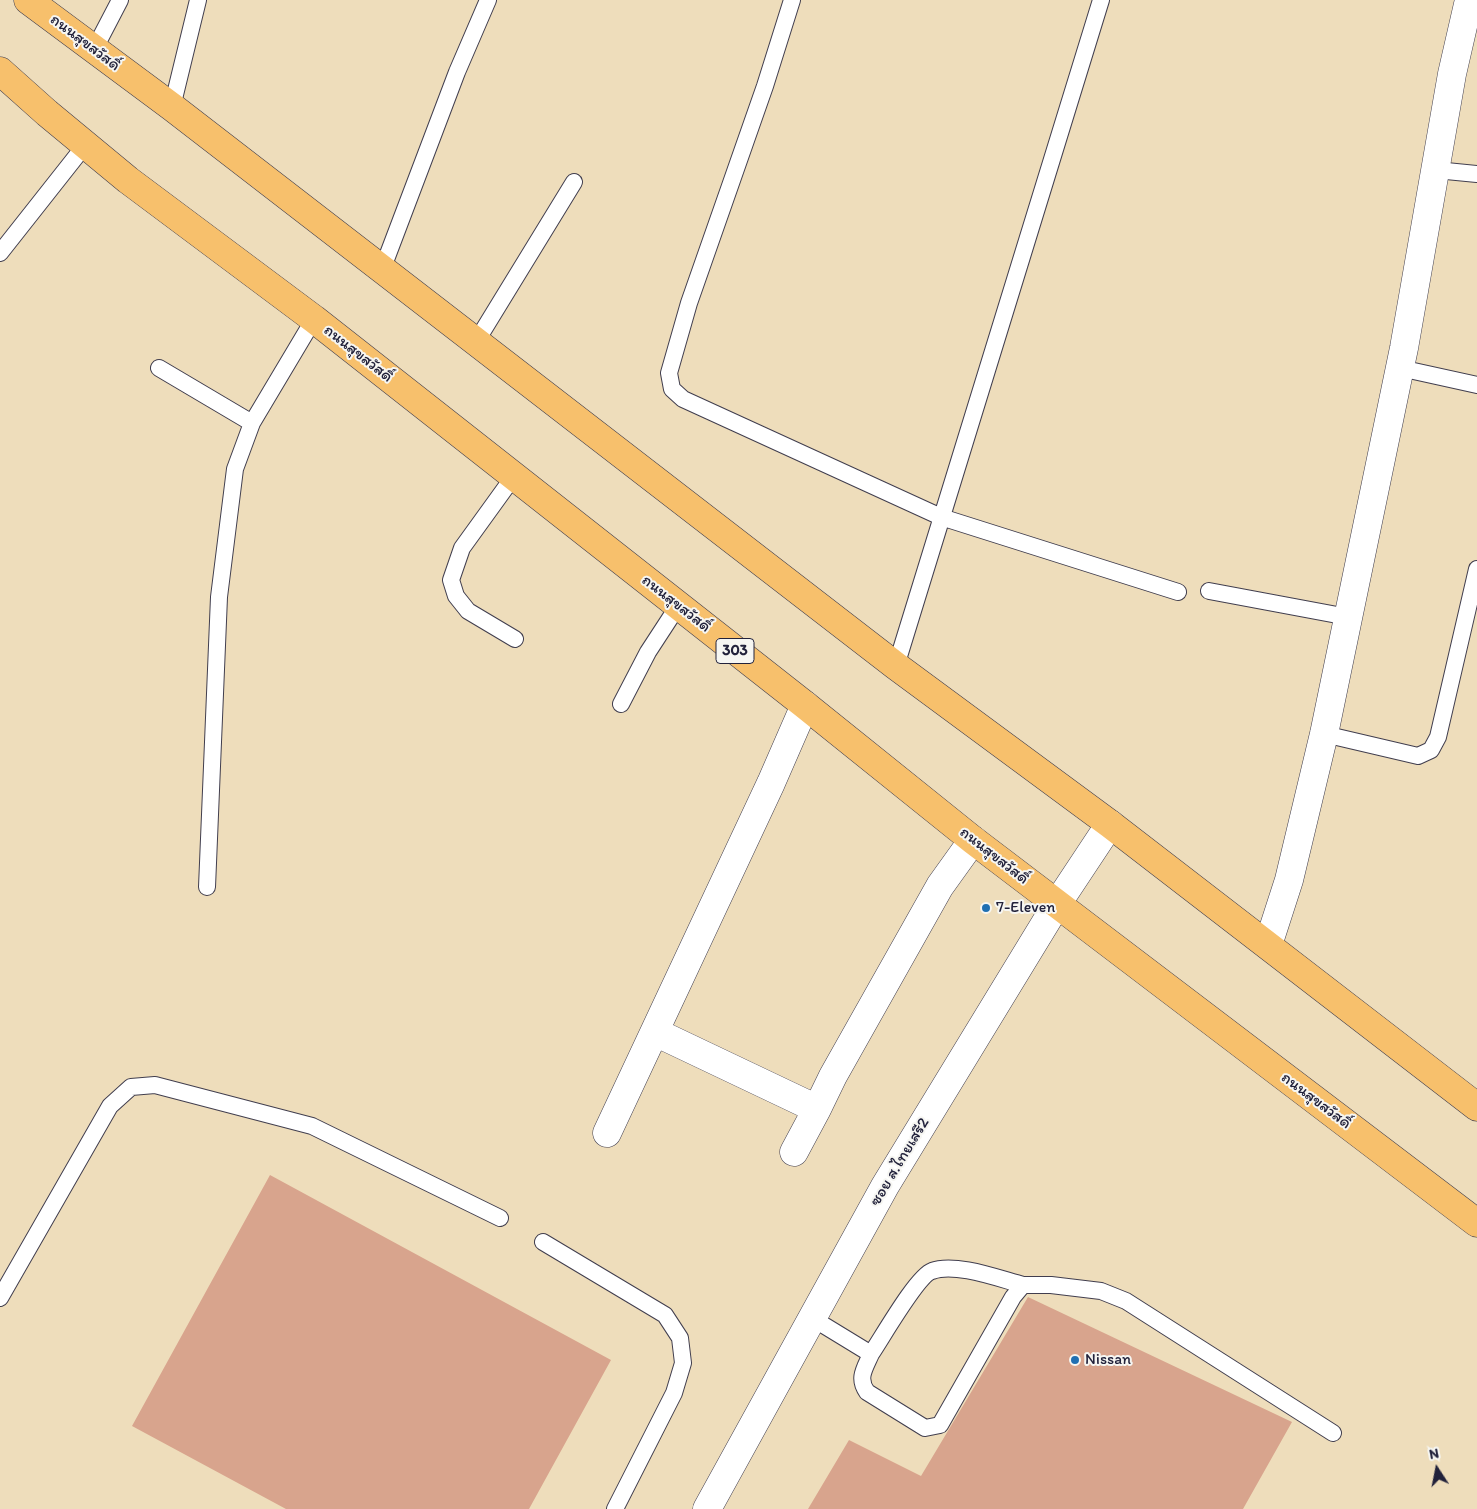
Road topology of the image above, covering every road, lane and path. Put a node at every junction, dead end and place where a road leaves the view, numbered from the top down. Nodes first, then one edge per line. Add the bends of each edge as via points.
1 (28, 0) edge
2 (120, 0) edge
3 (198, 0) edge
4 (488, 0) edge
5 (792, 0) edge
6 (1100, 0) edge
7 (1469, 0) edge
8 (94, 50) junction
9 (0, 71) edge
10 (172, 107) junction
11 (86, 144) junction
12 (1436, 170) junction
13 (1477, 174) edge
14 (574, 182) dead end
15 (0, 253) edge
16 (382, 270) junction
17 (314, 319) junction
18 (476, 342) junction
19 (159, 368) dead end
20 (1400, 368) junction
21 (1477, 385) edge
22 (252, 423) junction
23 (514, 476) junction
24 (941, 517) junction
25 (1477, 570) edge
26 (1208, 591) dead end
27 (1178, 592) dead end
28 (678, 606) junction
29 (1348, 617) junction
30 (515, 639) dead end
31 (896, 666) junction
32 (621, 704) dead end
33 (805, 705) junction
34 (1324, 734) junction
35 (1110, 824) junction
36 (973, 840) junction
37 (207, 887) dead end
38 (1057, 904) junction
39 (1268, 946) junction
40 (655, 1032) junction
41 (1477, 1107) edge
42 (817, 1109) junction
43 (607, 1134) dead end
44 (794, 1152) dead end
45 (500, 1218) dead end
46 (1477, 1223) edge
47 (543, 1242) dead end
48 (1023, 1285) junction
49 (0, 1298) edge
50 (812, 1318) junction
51 (871, 1354) junction
52 (1333, 1433) dead end
53 (614, 1509) edge
54 (707, 1509) edge

1 - 8 main road, ถนนสุขสวัสดิ์
2 - 8 lane
3 - 10 lane
4 - 16 lane via 456,72
5 - 24 lane via 689,303 669,373 672,389 683,399
6 - 24 lane via 992,361
7 - 12 street via 1452,74
8 - 10 main road, ถนนสุขสวัสดิ์
9 - 11 main road, ถนนสุขสวัสดิ์ / 303
10 - 16 main road, ถนนสุขสวัสดิ์
11 - 15 lane
11 - 17 main road, ถนนสุขสวัสดิ์ / 303 via 128,180
12 - 13 lane
12 - 20 street
14 - 18 lane
16 - 18 main road, ถนนสุขสวัสดิ์
17 - 22 lane
17 - 23 main road, ถนนสุขสวัสดิ์ / 303
18 - 31 main road, ถนนสุขสวัสดิ์
19 - 22 lane
20 - 21 lane
20 - 29 street
22 - 37 lane via 235,470 219,597
23 - 28 main road, ถนนสุขสวัสดิ์ / 303
23 - 30 lane via 462,548 451,580 456,596 468,610
24 - 27 lane
24 - 31 lane
25 - 34 lane via 1438,737 1431,750 1418,756
26 - 29 lane
28 - 32 lane via 648,652
28 - 33 main road, ถนนสุขสวัสดิ์ / 303
29 - 34 street
31 - 35 main road, ถนนสุขสวัสดิ์
33 - 36 main road, ถนนสุขสวัสดิ์ / 303
33 - 40 street
34 - 39 street via 1289,880
35 - 38 street, ซอย ส.ไทยเสรี2
35 - 39 main road, ถนนสุขสวัสดิ์
36 - 38 main road, ถนนสุขสวัสดิ์ / 303
36 - 42 street via 940,886
38 - 46 main road, ถนนสุขสวัสดิ์ / 303
38 - 50 street, ซอย ส.ไทยเสรี2 via 885,1186
39 - 41 main road, ถนนสุขสวัสดิ์
40 - 42 street
40 - 43 street
42 - 44 street
45 - 49 lane via 312,1126 154,1085 131,1087 110,1106
47 - 53 lane via 665,1315 680,1338 683,1363 674,1393
48 - 51 lane via 947,1268 931,1271 920,1281
48 - 51 lane via 1012,1297 940,1425 926,1428 867,1392 862,1384 862,1374
48 - 52 lane via 1101,1291 1126,1301
50 - 51 lane
50 - 54 street, ซอย ส.ไทยเสรี2

